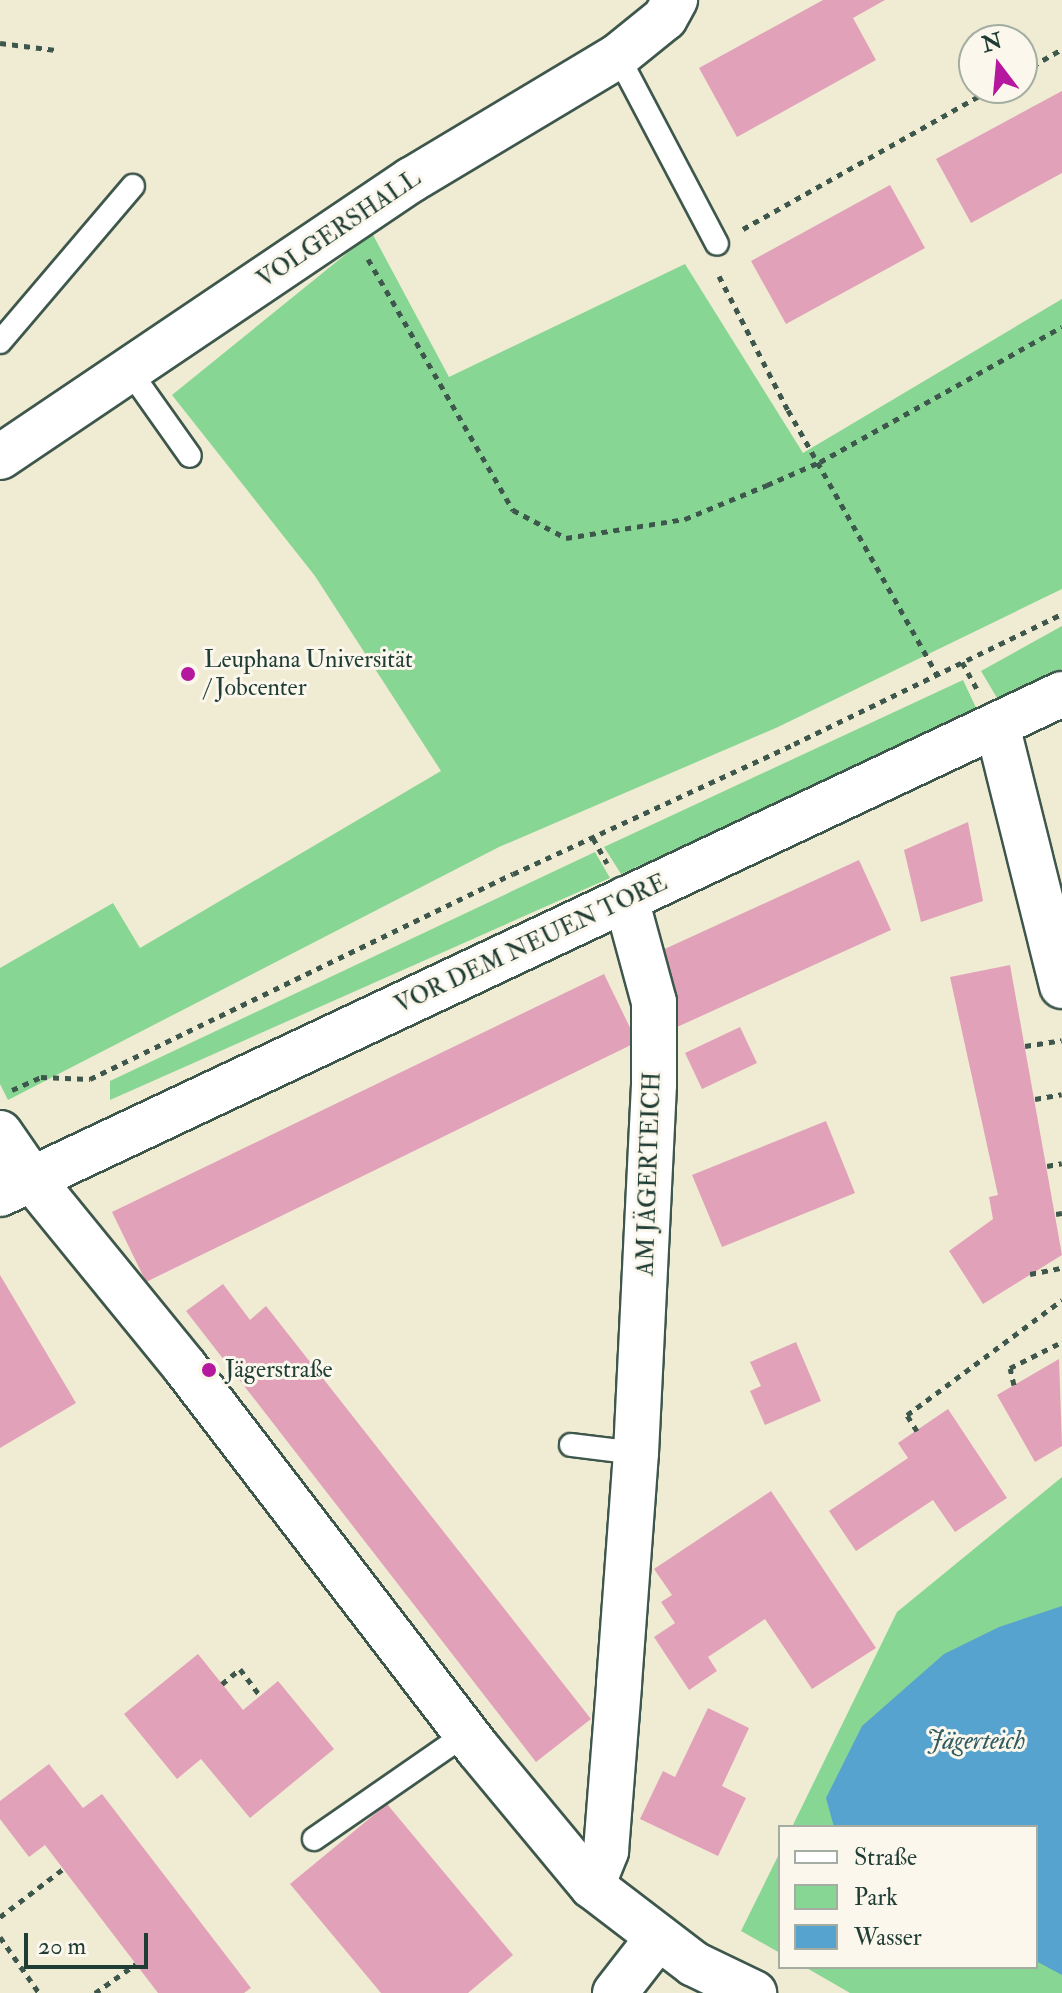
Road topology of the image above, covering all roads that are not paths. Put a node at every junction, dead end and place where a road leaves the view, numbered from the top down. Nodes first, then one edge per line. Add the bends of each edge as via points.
1 (675, 0) edge
2 (618, 56) junction
3 (133, 186) dead end
4 (717, 244) road end
5 (1, 338) edge
6 (129, 370) junction
7 (190, 456) dead end
8 (0, 457) edge
9 (1062, 694) edge
10 (997, 725) junction
11 (626, 899) junction
12 (1062, 986) edge
13 (0, 1133) edge
14 (15, 1186) edge
15 (571, 1445) dead end
16 (636, 1453) junction
17 (467, 1733) junction
18 (314, 1839) dead end
19 (592, 1886) junction
20 (657, 1939) junction
21 (615, 1993) edge
22 (754, 1993) edge

1 - 2 street, VOLGERSHALL via 665,18
2 - 4 lane
2 - 6 street, VOLGERSHALL via 411,180
3 - 5 lane
6 - 7 lane
6 - 8 street, VOLGERSHALL
9 - 10 street, VOR DEM NEUEN TORE
10 - 11 street, VOR DEM NEUEN TORE
10 - 12 street
11 - 14 street, VOR DEM NEUEN TORE
11 - 16 street, AM JÄGERTEICH via 654,1002
13 - 14 street
14 - 17 street via 185,1367
15 - 16 lane
16 - 19 street, AM JÄGERTEICH via 606,1851
17 - 18 lane
17 - 19 street
19 - 20 street
20 - 21 street
20 - 22 street

